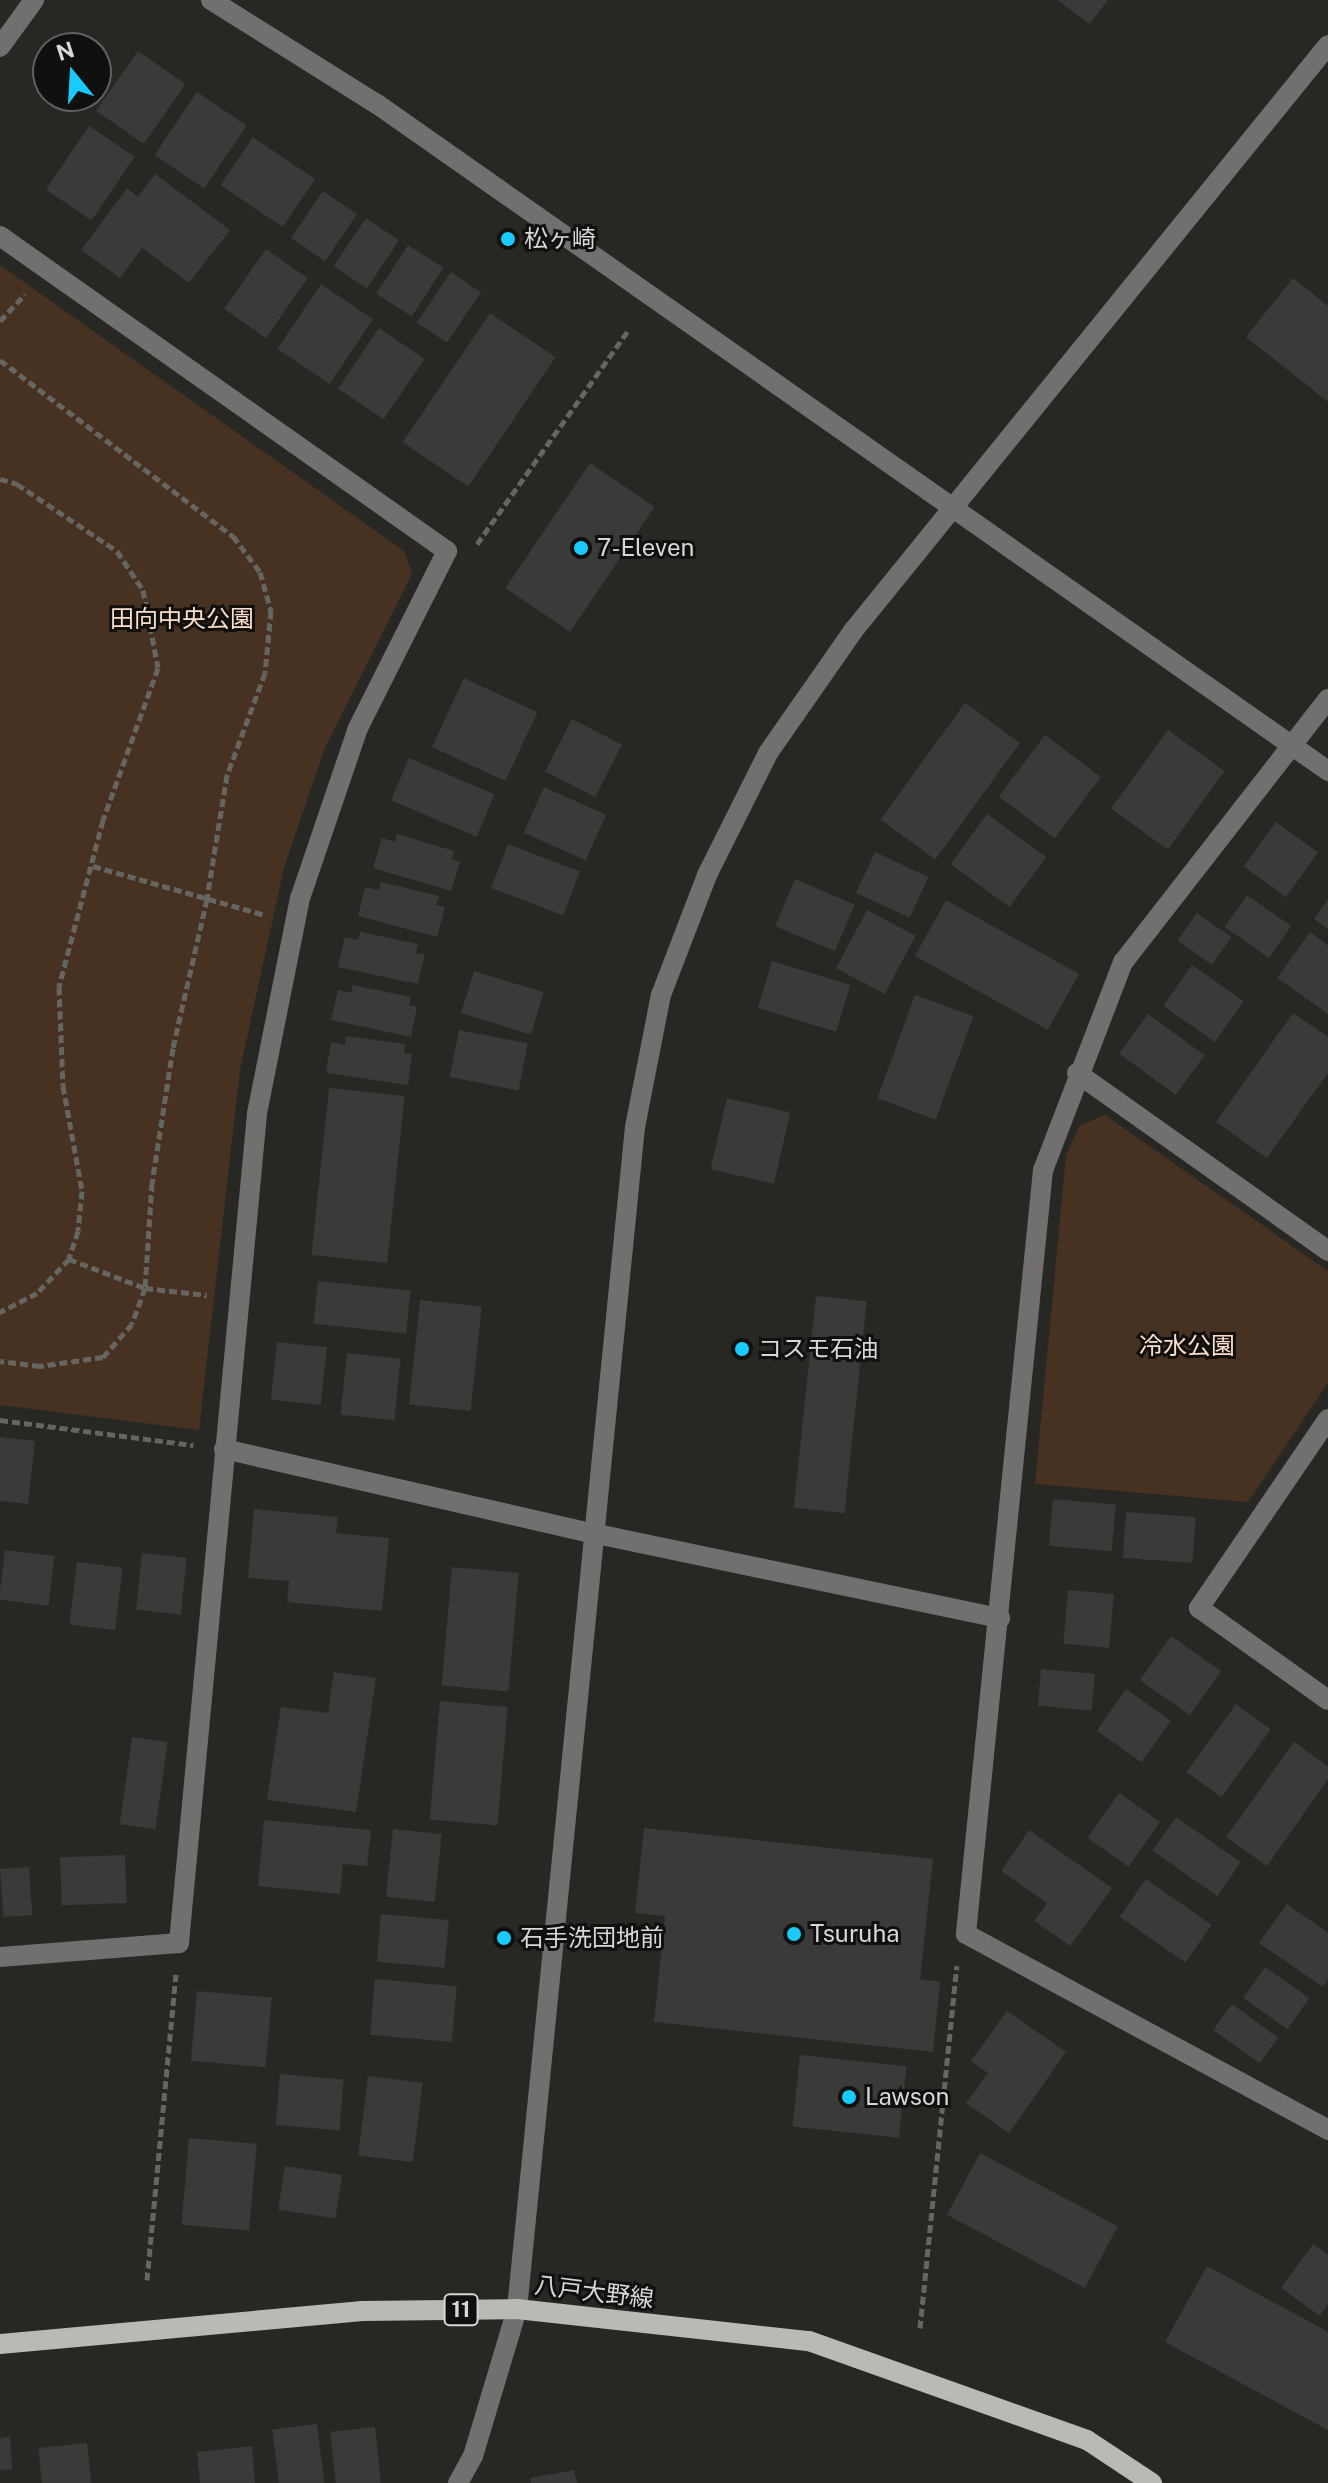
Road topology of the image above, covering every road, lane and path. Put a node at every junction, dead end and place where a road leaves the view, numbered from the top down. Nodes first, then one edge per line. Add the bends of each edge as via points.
1 (34, 0) edge
2 (211, 0) edge
3 (1328, 45) edge
4 (0, 47) edge
5 (0, 236) edge
6 (629, 329) dead end
7 (0, 360) edge
8 (0, 479) edge
9 (954, 504) junction
10 (447, 551) junction
11 (1328, 699) edge
12 (1290, 744) junction
13 (1328, 771) edge
14 (93, 866) junction
15 (207, 899) junction
16 (295, 922) junction
17 (1077, 1073) junction
18 (1328, 1251) edge
19 (69, 1259) junction
20 (145, 1288) junction
21 (239, 1299) junction
22 (0, 1312) edge
23 (0, 1361) edge
24 (1328, 1419) edge
25 (0, 1420) edge
26 (224, 1449) junction
27 (592, 1533) junction
28 (1000, 1618) junction
29 (1328, 1700) edge
30 (966, 1934) junction
31 (179, 1943) junction
32 (0, 1957) edge
33 (1328, 2130) edge
34 (147, 2280) dead end
35 (517, 2309) junction
36 (920, 2328) dead end
37 (0, 2344) edge
38 (458, 2483) edge
39 (1152, 2483) edge

1 - 4 street
2 - 9 street via 377,104
3 - 9 street
5 - 10 street
6 - 10 path via 472,551
7 - 15 path via 233,536 260,572 271,611 265,673 227,775
8 - 14 path via 17,484 117,551 143,590 154,632 158,668 103,820
9 - 12 street
9 - 27 street via 853,631 768,753 707,875 661,995 635,1127
10 - 16 street via 358,728
11 - 12 street
12 - 13 street
12 - 17 street via 1123,962
14 - 15 path
14 - 19 path via 71,928 59,987 63,1086 82,1191
15 - 16 path
15 - 20 path via 171,1063 152,1183
16 - 21 street via 257,1114
17 - 18 street
17 - 28 street via 1043,1170
19 - 20 path
19 - 22 path via 37,1293
20 - 21 path
20 - 23 path via 132,1324 103,1357 40,1366
21 - 26 street
24 - 29 street via 1199,1608
25 - 26 path
26 - 27 street
26 - 31 street
27 - 28 street
27 - 35 street
28 - 30 street
30 - 33 street
30 - 36 path via 958,1953
31 - 32 street
31 - 34 path
35 - 37 main road, 八戸大野線 / 11 via 362,2311
35 - 38 street via 473,2456
35 - 39 main road, 八戸大野線 / 11 via 809,2341 1087,2440

